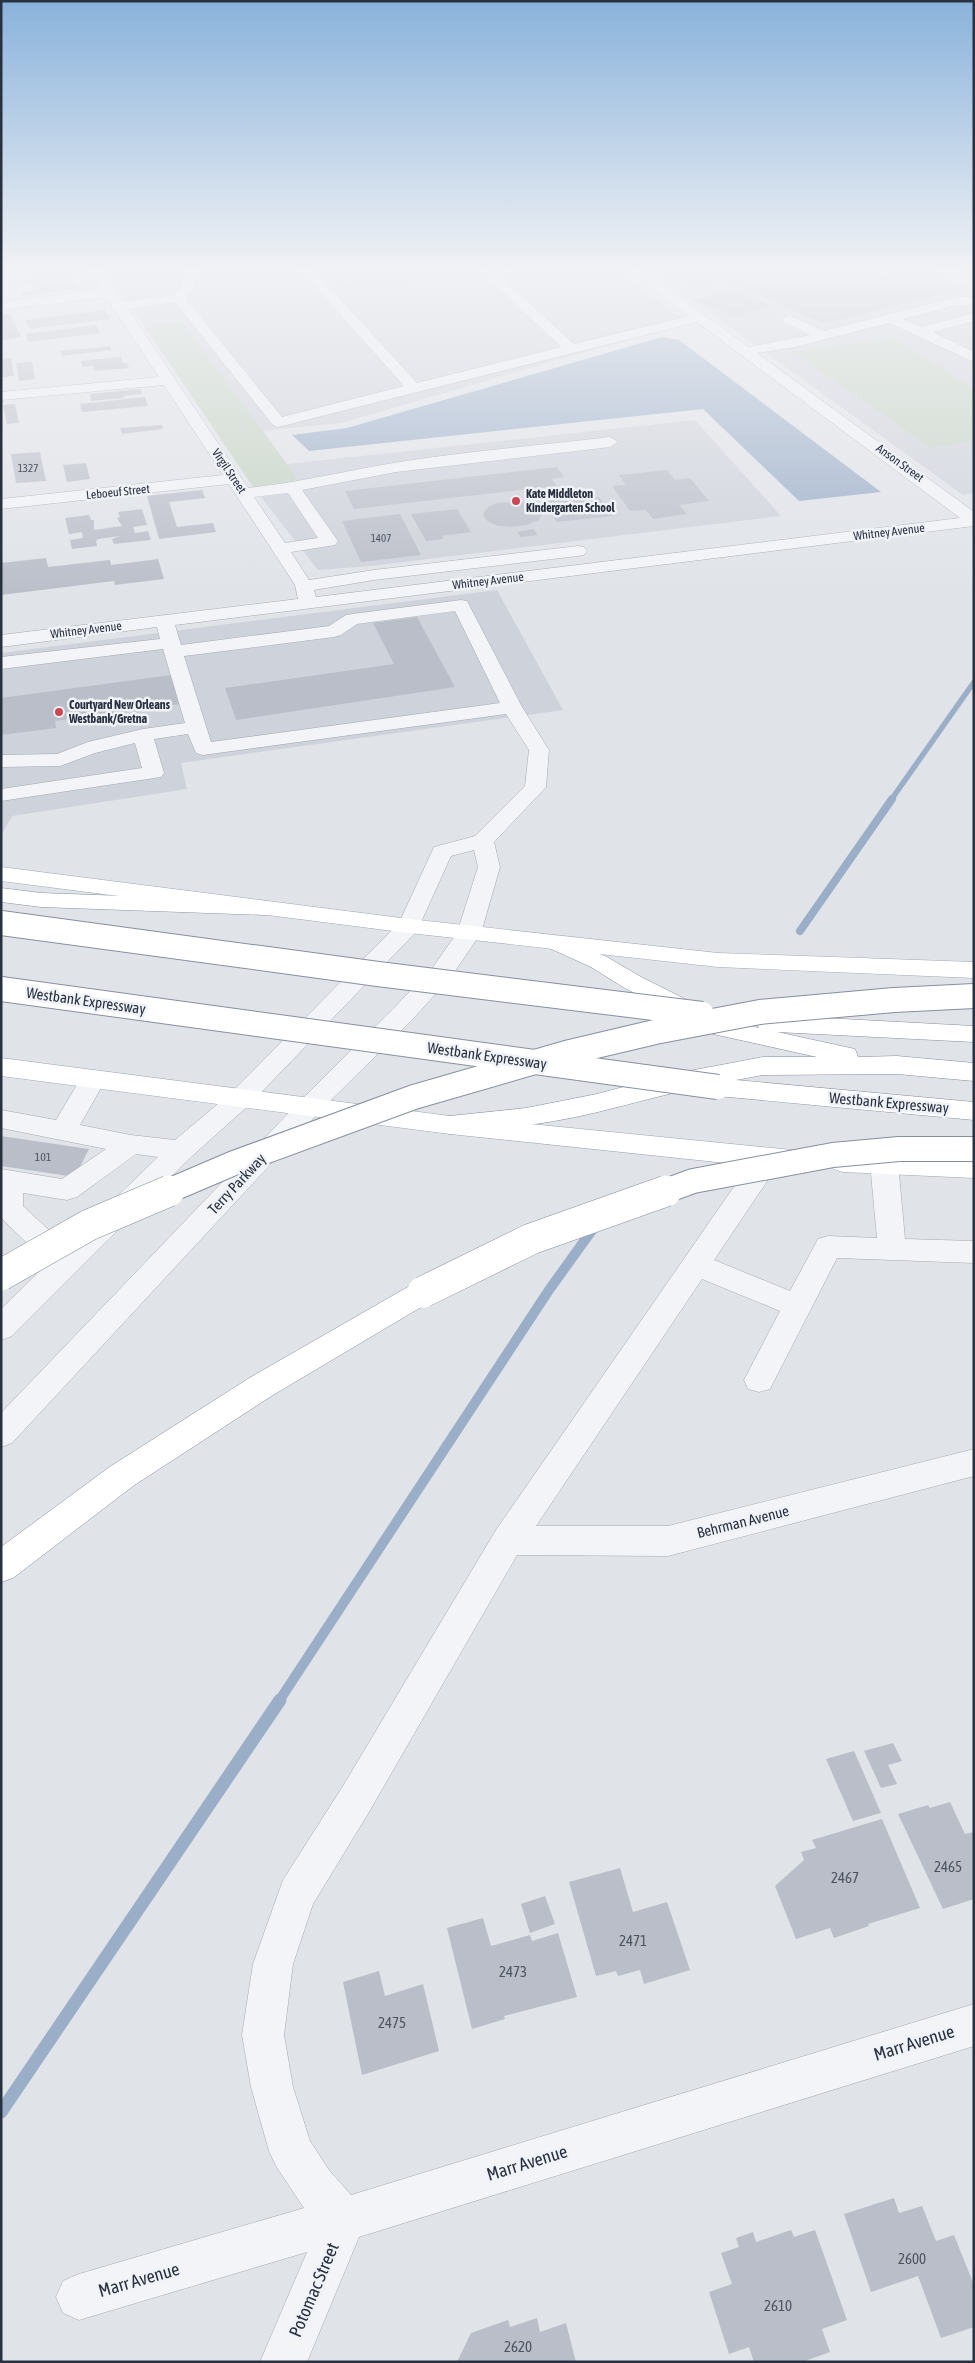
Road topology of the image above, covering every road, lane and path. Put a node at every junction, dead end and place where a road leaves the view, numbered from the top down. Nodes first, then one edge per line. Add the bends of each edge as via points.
1 (167, 377) edge
2 (242, 377) edge
3 (403, 377) edge
4 (456, 377) edge
5 (783, 377) edge
6 (169, 380) junction
7 (413, 388) junction
8 (1, 396) edge
9 (610, 442) dead end
10 (235, 479) junction
11 (292, 488) junction
12 (244, 494) junction
13 (1, 504) edge
14 (965, 505) edge
15 (929, 509) dead end
16 (974, 520) edge
17 (280, 549) junction
18 (599, 549) dead end
19 (304, 586) junction
20 (285, 588) dead end
21 (308, 604) junction
22 (163, 609) junction
23 (1, 641) edge
24 (172, 648) junction
25 (1, 663) edge
26 (512, 707) junction
27 (196, 727) junction
28 (143, 735) junction
29 (1, 761) edge
30 (1, 795) edge
31 (483, 842) junction
32 (1, 874) edge
33 (1, 895) edge
34 (265, 908) junction
35 (1, 923) edge
36 (409, 926) junction
37 (469, 932) junction
38 (557, 942) junction
39 (974, 970) edge
40 (1, 989) edge
41 (974, 996) edge
42 (974, 1034) edge
43 (897, 1065) junction
44 (1, 1066) edge
45 (974, 1072) edge
46 (92, 1079) junction
47 (240, 1099) junction
48 (311, 1106) junction
49 (974, 1111) edge
50 (1, 1119) edge
51 (450, 1125) junction
52 (64, 1130) junction
53 (131, 1144) junction
54 (974, 1149) edge
55 (181, 1150) junction
56 (768, 1158) junction
57 (884, 1163) junction
58 (974, 1168) edge
59 (6, 1180) edge
60 (892, 1249) junction
61 (974, 1252) edge
62 (66, 1264) junction
63 (696, 1265) junction
64 (1, 1275) edge
65 (797, 1306) junction
66 (1, 1328) edge
67 (759, 1380) dead end
68 (1, 1434) edge
69 (974, 1462) edge
70 (508, 1540) junction
71 (1, 1567) edge
72 (974, 2025) edge
73 (344, 2219) junction
74 (79, 2297) dead end
75 (283, 2362) edge

1 - 6 street, Virgil Street
2 - 7 street via 278,422
3 - 7 street
4 - 7 street
5 - 14 street, Anson Street
6 - 8 street
6 - 10 street, Virgil Street
9 - 11 street via 396,467
10 - 12 street, Virgil Street
10 - 13 street, Leboeuf Street
11 - 12 street
11 - 17 street via 329,541
12 - 17 street, Virgil Street
14 - 15 street, Whitney Avenue
14 - 16 street, Anson Street
16 - 21 street, Whitney Avenue
17 - 19 street, Virgil Street
18 - 19 street, Whitney Avenue
19 - 20 street, Whitney Avenue
19 - 21 street, Virgil Street
21 - 22 street, Whitney Avenue
22 - 23 street, Whitney Avenue
22 - 24 street
24 - 25 street
24 - 26 street via 334,631 352,619 461,605
24 - 27 street
26 - 27 street via 203,749
26 - 31 street via 539,750 535,787
27 - 28 street
28 - 29 street via 88,748 60,760
28 - 30 street via 154,773
31 - 36 street via 442,852
31 - 37 street, Terry Parkway via 489,867
32 - 34 main road
33 - 34 main road via 40,900
34 - 36 main road
35 - 42 main road, bridge via 768,1023
36 - 37 main road
36 - 47 street
37 - 38 main road
37 - 48 street, Terry Parkway via 442,972
38 - 39 main road via 718,960
38 - 43 main road via 722,1028
40 - 49 main road, Westbank Expressway, bridge via 718,1087
41 - 64 main road, bridge via 760,1012 566,1053 414,1097 234,1163 88,1225
43 - 45 main road
43 - 51 main road via 763,1066 526,1117
44 - 46 main road
46 - 47 main road
46 - 52 street
47 - 48 main road
47 - 55 street
48 - 51 main road
48 - 68 street, Terry Parkway
50 - 52 street
51 - 56 main road
52 - 53 street
53 - 55 street
53 - 59 street via 67,1190
54 - 71 main road, bridge via 899,1149 833,1155 693,1181 531,1239 424,1292 262,1386 122,1476
55 - 62 street
56 - 57 main road
56 - 63 street
57 - 58 main road
57 - 60 street
59 - 62 street via 9,1209
60 - 61 street
60 - 65 street via 828,1247
62 - 66 street
63 - 65 street
63 - 70 street
65 - 67 street
69 - 70 street, Behrman Avenue via 668,1541
70 - 73 street via 297,1894 273,1964 263,2035 272,2087 291,2151 313,2186
72 - 73 street, Marr Avenue
73 - 74 street, Marr Avenue
73 - 75 street, Potomac Street

